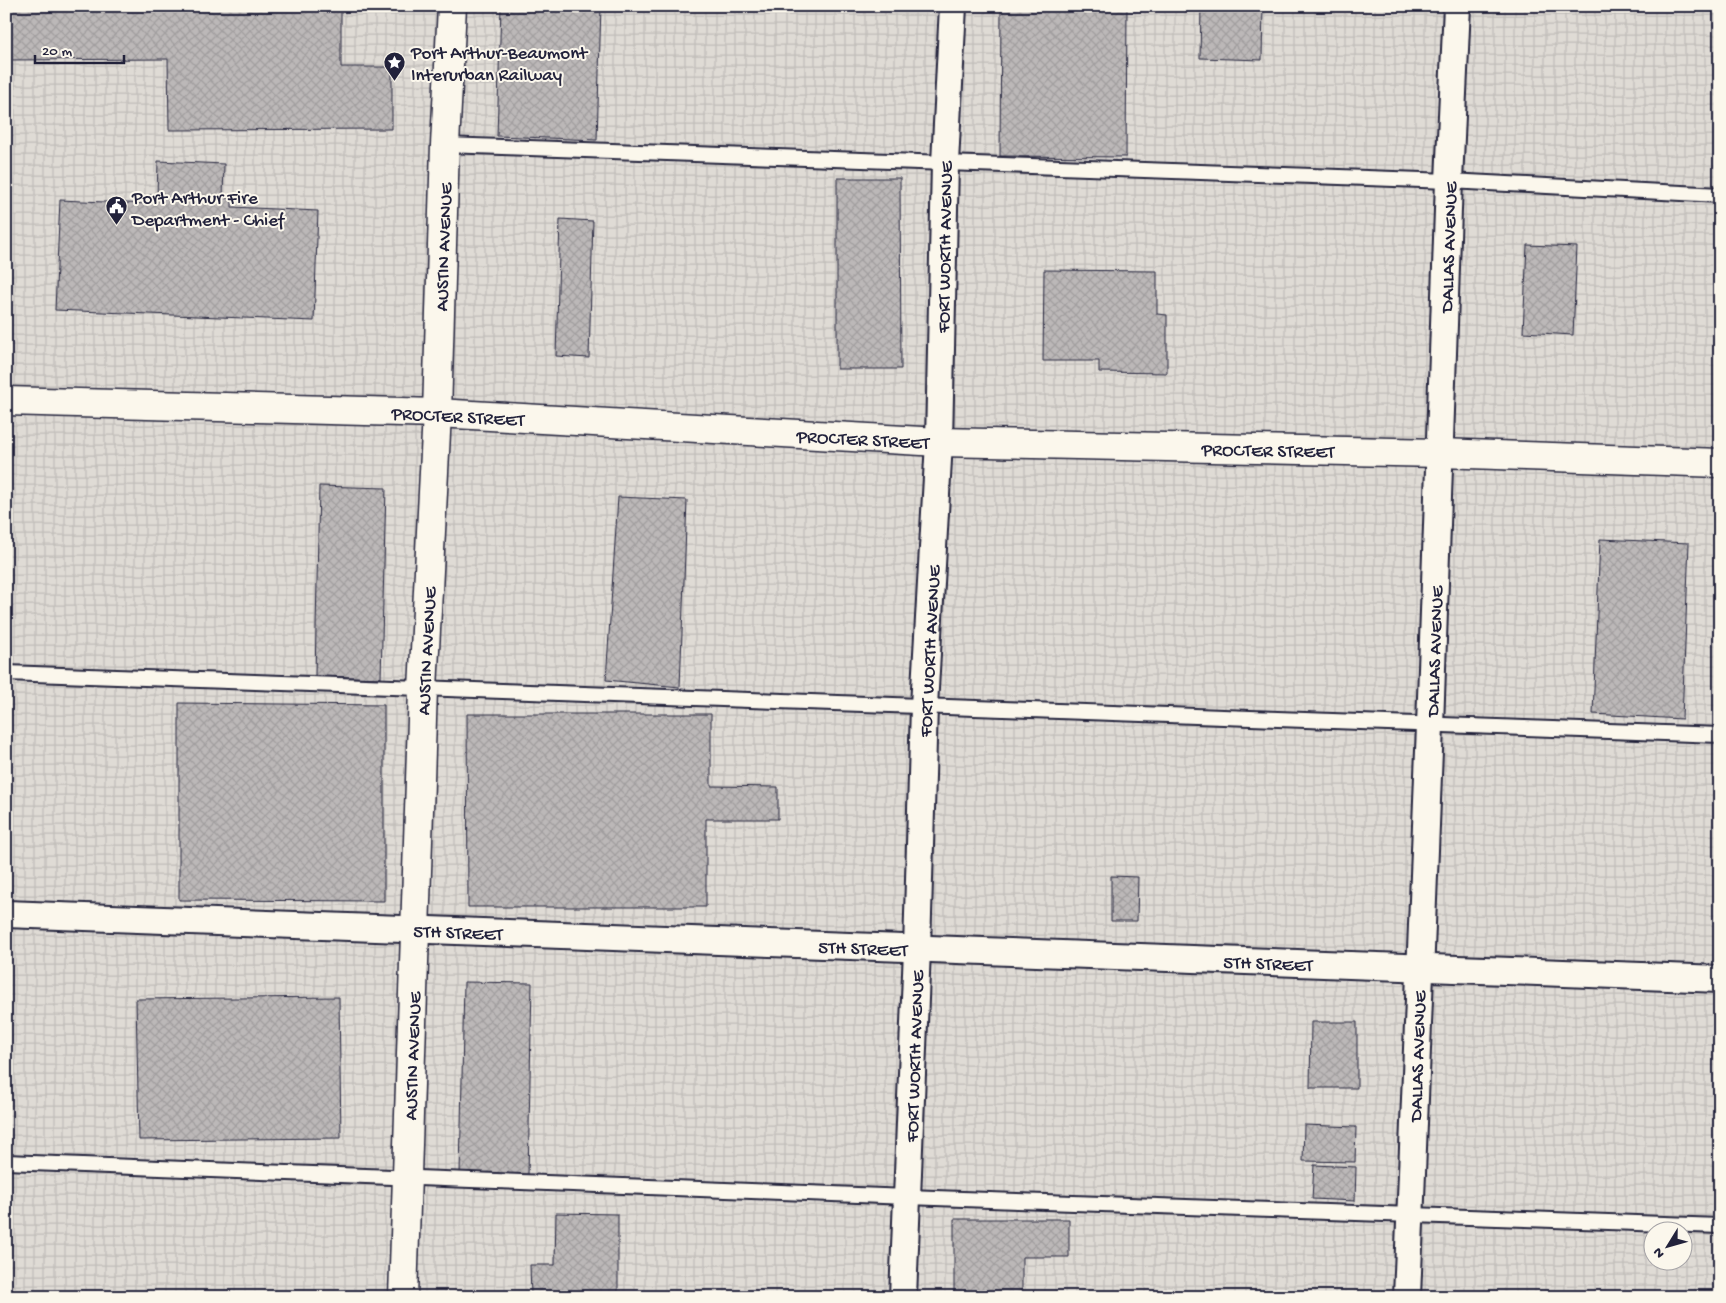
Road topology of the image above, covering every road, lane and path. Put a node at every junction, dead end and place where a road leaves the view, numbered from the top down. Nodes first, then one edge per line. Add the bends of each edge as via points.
1 (452, 6) edge
2 (953, 6) edge
3 (1458, 6) edge
4 (445, 145) junction
5 (945, 163) junction
6 (1449, 181) junction
7 (1720, 195) edge
8 (6, 401) edge
9 (437, 413) junction
10 (939, 442) junction
11 (1440, 453) junction
12 (1720, 463) edge
13 (6, 674) edge
14 (423, 689) junction
15 (924, 706) junction
16 (1430, 726) junction
17 (1720, 735) edge
18 (6, 914) edge
19 (415, 930) junction
20 (917, 949) junction
21 (1420, 968) junction
22 (1720, 979) edge
23 (6, 1162) edge
24 (407, 1178) junction
25 (908, 1197) junction
26 (1410, 1214) junction
27 (1720, 1226) edge
28 (403, 1297) edge
29 (903, 1297) edge
30 (1407, 1297) edge

1 - 4 main road, AUSTIN AVENUE
2 - 5 street, FORT WORTH AVENUE
3 - 6 street, DALLAS AVENUE
4 - 5 lane
4 - 9 main road, AUSTIN AVENUE
5 - 6 lane
5 - 10 street, FORT WORTH AVENUE
6 - 7 lane
6 - 11 street, DALLAS AVENUE
8 - 9 main road, PROCTER STREET
9 - 10 main road, PROCTER STREET
9 - 14 main road, AUSTIN AVENUE
10 - 11 main road, PROCTER STREET
10 - 15 street, FORT WORTH AVENUE
11 - 12 main road, PROCTER STREET
11 - 16 street, DALLAS AVENUE
13 - 14 lane
14 - 15 lane
14 - 19 main road, AUSTIN AVENUE
15 - 16 lane
15 - 20 street, FORT WORTH AVENUE
16 - 17 lane
16 - 21 street, DALLAS AVENUE
18 - 19 street, 5TH STREET
19 - 20 street, 5TH STREET
19 - 24 main road, AUSTIN AVENUE
20 - 21 street, 5TH STREET
20 - 25 street, FORT WORTH AVENUE
21 - 22 street, 5TH STREET
21 - 26 street, DALLAS AVENUE
23 - 24 lane
24 - 25 lane
24 - 28 main road, AUSTIN AVENUE
25 - 26 lane
25 - 29 street, FORT WORTH AVENUE
26 - 27 lane
26 - 30 street, DALLAS AVENUE

